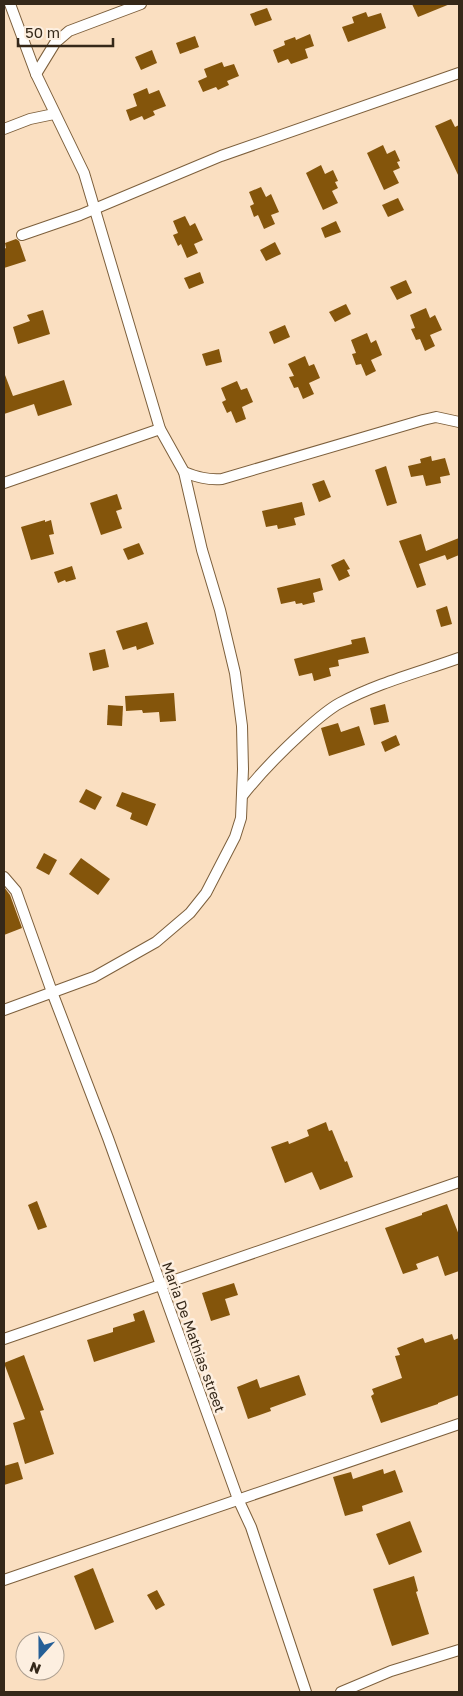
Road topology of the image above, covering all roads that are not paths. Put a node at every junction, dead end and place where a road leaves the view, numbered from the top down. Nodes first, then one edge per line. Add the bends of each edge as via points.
1 (10, 4) edge
2 (141, 4) edge
3 (459, 73) edge
4 (36, 74) junction
5 (54, 114) junction
6 (4, 129) edge
7 (94, 208) junction
8 (22, 235) dead end
9 (459, 422) edge
10 (160, 429) junction
11 (184, 472) junction
12 (4, 484) edge
13 (459, 658) edge
14 (243, 795) junction
15 (4, 876) edge
16 (52, 992) junction
17 (4, 1010) edge
18 (459, 1182) edge
19 (161, 1286) junction
20 (4, 1339) edge
21 (459, 1424) edge
22 (238, 1500) junction
23 (4, 1580) edge
24 (459, 1650) edge
25 (306, 1692) edge
26 (341, 1692) edge

1 - 4 street
2 - 4 street via 69,32 54,42
3 - 7 street via 221,156
4 - 5 street
5 - 6 street
5 - 7 street via 84,173
7 - 8 street
7 - 10 street
9 - 11 street via 436,417 423,420 222,479 210,480
10 - 11 street
10 - 12 street
11 - 14 street via 235,673 242,726
13 - 14 street via 340,703 288,745
14 - 16 street via 235,837 206,893 190,913 156,942 94,977
15 - 16 street, Maria De Mathias street via 16,890
16 - 17 street
16 - 19 street, Maria De Mathias street
18 - 19 street
19 - 20 street
19 - 22 street, Maria De Mathias street
21 - 22 street
22 - 23 street
22 - 25 street, Maria De Mathias street via 251,1527
24 - 26 street via 391,1671

